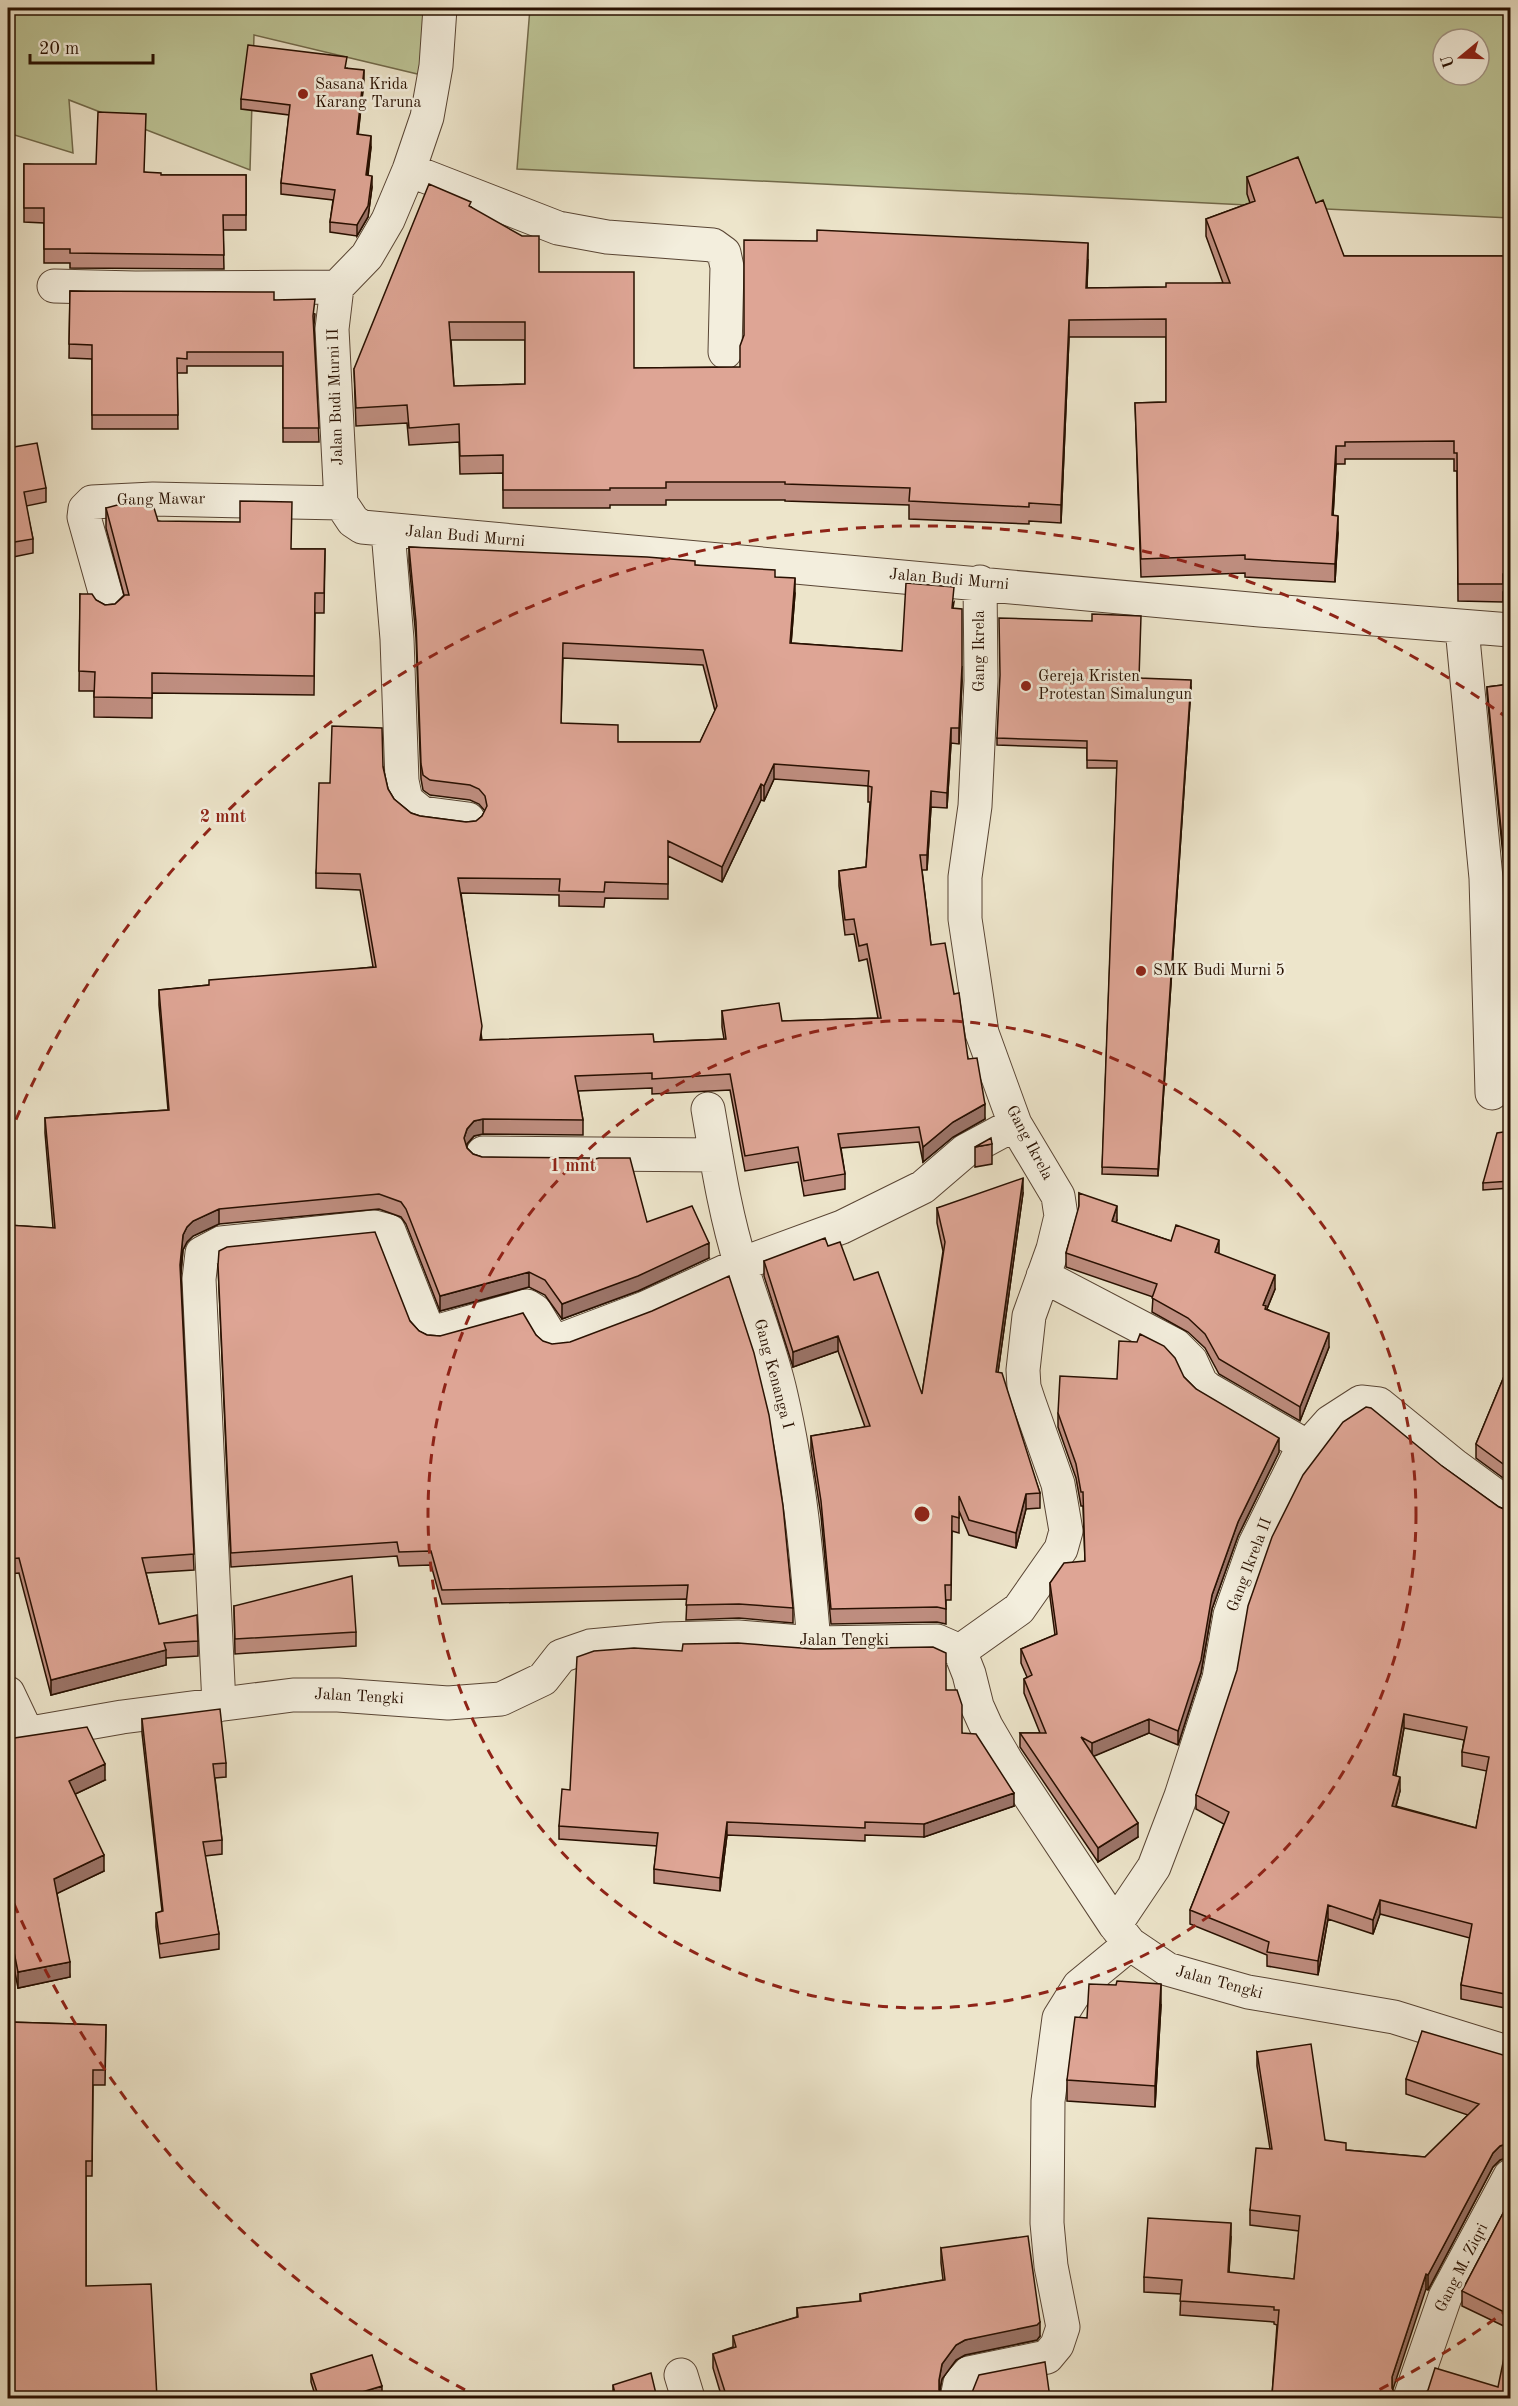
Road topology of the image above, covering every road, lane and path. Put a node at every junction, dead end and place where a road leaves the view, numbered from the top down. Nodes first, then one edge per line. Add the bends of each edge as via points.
1 (440, 8) edge
2 (409, 170) junction
3 (54, 286) dead end
4 (337, 286) junction
5 (724, 352) dead end
6 (341, 503) junction
7 (388, 531) junction
8 (980, 582) junction
9 (109, 606) edge
10 (1461, 628) junction
11 (1510, 630) edge
12 (468, 819) edge
13 (1492, 1093) dead end
14 (708, 1109) dead end
15 (1015, 1124) junction
16 (483, 1153) dead end
17 (716, 1155) junction
18 (741, 1264) junction
19 (1043, 1276) junction
20 (1308, 1447) junction
21 (1510, 1506) edge
22 (814, 1643) junction
23 (960, 1651) junction
24 (8, 1693) edge
25 (219, 1705) junction
26 (17, 1735) edge
27 (1122, 1934) junction
28 (1510, 2053) edge
29 (1510, 2176) edge
30 (957, 2398) edge
31 (1410, 2398) edge

1 - 2 street via 427,117
2 - 4 street via 388,220 367,256
2 - 5 street via 558,228 590,235 713,245 724,253 727,267
3 - 4 street
4 - 6 street, Jalan Budi Murni II via 332,328
6 - 7 street via 353,521
6 - 9 street, Gang Mawar via 153,499 92,502 84,517
7 - 8 street, Jalan Budi Murni
7 - 12 street via 406,800 422,813
8 - 10 street, Jalan Budi Murni
8 - 15 street, Gang Ikrela via 976,794 965,877 965,919 982,1033
10 - 11 street, Jalan Budi Murni
10 - 13 street via 1486,878
14 - 17 street, Gang Kenanga I
15 - 18 street via 965,1151 922,1187 842,1227
15 - 19 street, Gang Ikrela via 1058,1196 1061,1216
16 - 17 street
17 - 18 street, Gang Kenanga I
18 - 22 street, Gang Kenanga I via 762,1324 796,1464
18 - 25 street via 645,1308 563,1339 552,1339 535,1311 527,1306 435,1332 427,1328 389,1231 374,1227 221,1243 202,1253 199,1279
19 - 20 street via 1175,1344 1191,1361 1201,1383
19 - 23 street, Gang Ikrela via 1029,1316 1024,1387 1058,1484 1066,1531 1061,1549 1019,1609
20 - 21 street, Gang Ikrela II via 1330,1422 1361,1402 1379,1404
20 - 27 street, Gang Ikrela II via 1297,1459 1255,1544 1230,1615 1219,1678 1182,1796
22 - 23 street, Jalan Tengki via 938,1641
22 - 25 street, Jalan Tengki via 738,1637 590,1646 561,1656 543,1679 501,1699 448,1703 293,1695
23 - 27 street, Jalan Tengki via 986,1726
24 - 26 street
25 - 26 street, Jalan Tengki
27 - 28 street, Jalan Tengki via 1167,1969 1248,1992 1394,2017
27 - 30 street, Gang Ikrela II via 1079,1986 1059,2018 1048,2102 1047,2223 1063,2327 1057,2345 1047,2357 969,2373 960,2383
29 - 31 street, Gang M. Ziqri via 1445,2296

